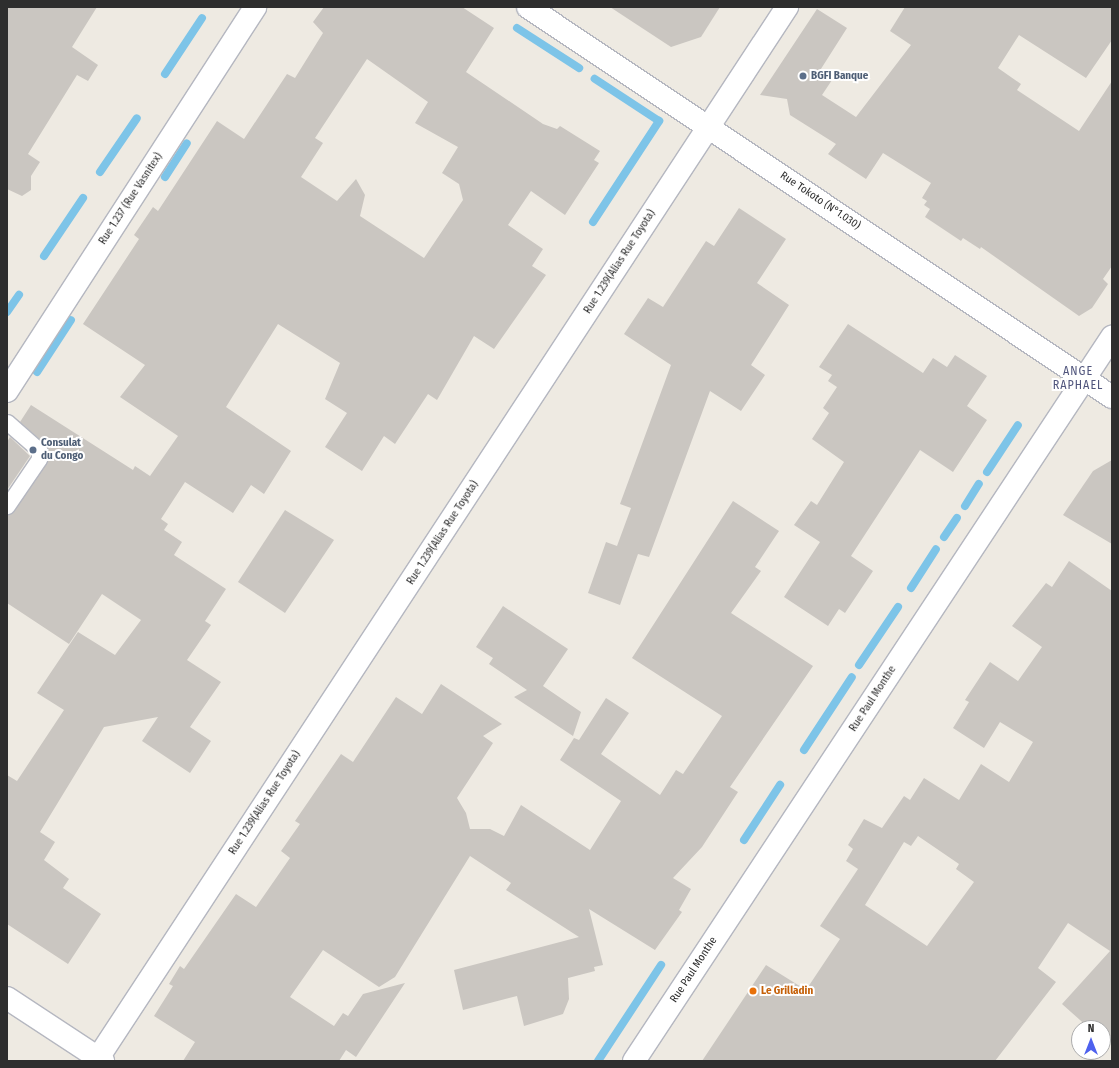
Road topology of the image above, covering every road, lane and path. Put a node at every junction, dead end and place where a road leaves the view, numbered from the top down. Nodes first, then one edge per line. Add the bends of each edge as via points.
1 (255, 7) edge
2 (528, 7) edge
3 (787, 7) edge
4 (709, 127) junction
5 (1112, 338) edge
6 (1085, 379) junction
7 (7, 390) edge
8 (1112, 396) edge
9 (7, 422) edge
10 (7, 506) edge
11 (7, 998) edge
12 (100, 1059) edge
13 (634, 1061) edge

1 - 7 street, Rue 1.237 (Rue Vasnitex)
2 - 4 street, Rue Tokoto (N°1.030)
3 - 4 street, Rue 1.239(Alias Rue Toyota)
4 - 6 street, Rue Tokoto (N°1.030)
4 - 12 street, Rue 1.239(Alias Rue Toyota)
5 - 6 street, Rue Paul Monthe
6 - 8 street, Rue Tokoto (N°1.030)
6 - 13 street, Rue Paul Monthe
9 - 10 lane via 39,450 39,459
11 - 12 street

